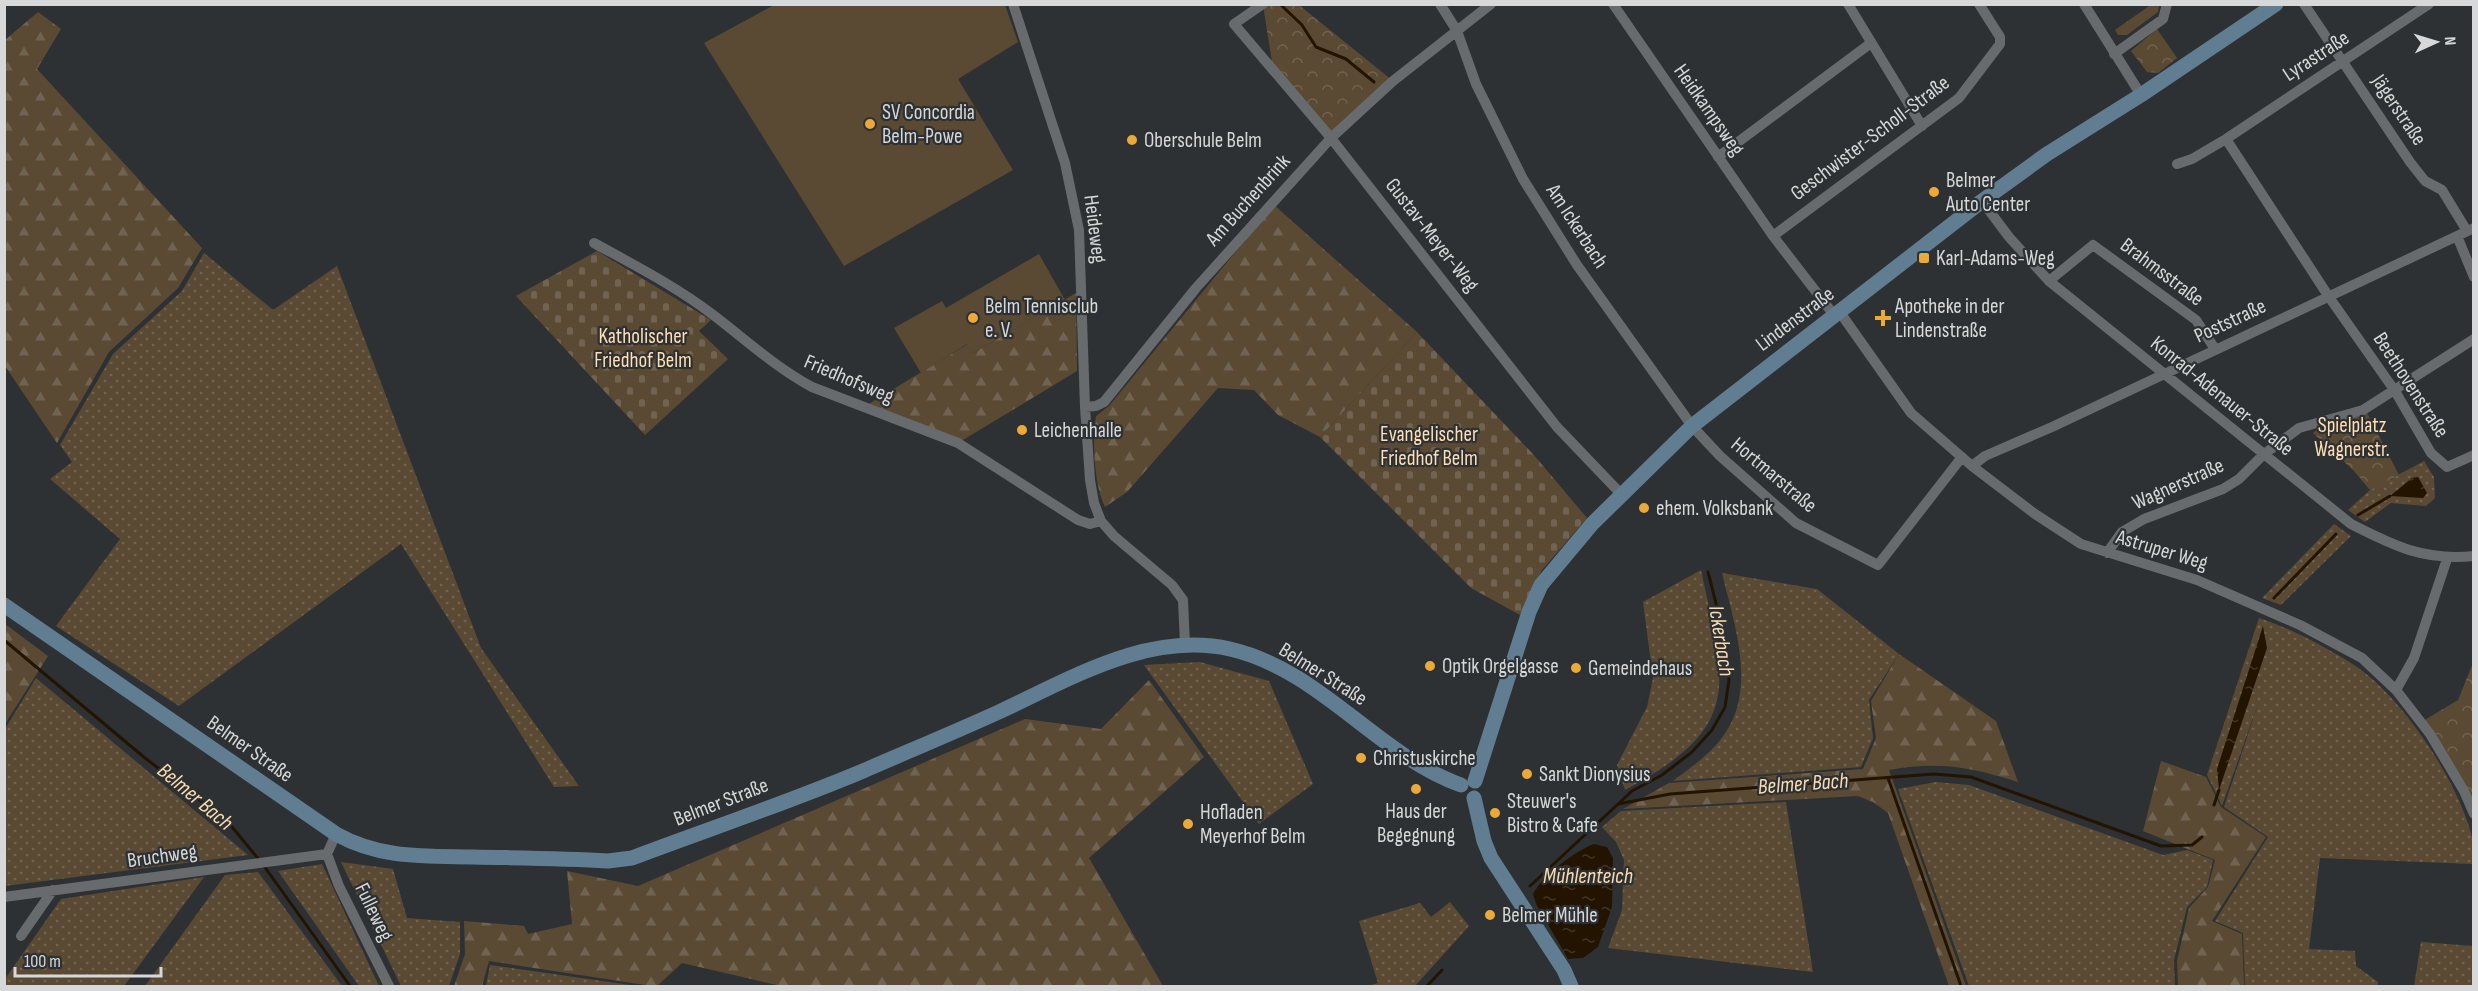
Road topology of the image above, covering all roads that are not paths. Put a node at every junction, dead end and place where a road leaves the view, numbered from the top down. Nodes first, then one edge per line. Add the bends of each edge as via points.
1 (1013, 4) edge
2 (1263, 4) edge
3 (1440, 4) edge
4 (1491, 4) edge
5 (1613, 4) edge
6 (1848, 4) edge
7 (1979, 4) edge
8 (2084, 4) edge
9 (2167, 4) edge
10 (2276, 4) edge
11 (2304, 4) edge
12 (2429, 4) edge
13 (1457, 31) junction
14 (1871, 43) junction
15 (2114, 54) junction
16 (2343, 61) junction
17 (2141, 95) junction
18 (1922, 126) junction
19 (1330, 138) junction
20 (2226, 139) junction
21 (1718, 158) junction
22 (2177, 164) dead end
23 (1982, 201) junction
24 (2466, 232) edge
25 (1773, 236) junction
26 (594, 243) dead end
27 (2474, 277) edge
28 (2049, 281) junction
29 (2329, 297) junction
30 (1837, 313) junction
31 (2474, 339) edge
32 (2215, 349) junction
33 (2164, 374) junction
34 (2395, 391) junction
35 (1086, 407) junction
36 (1692, 426) junction
37 (2263, 455) junction
38 (2474, 455) edge
39 (1962, 457) junction
40 (1972, 466) junction
41 (1622, 495) junction
42 (1101, 521) junction
43 (2107, 554) junction
44 (2474, 556) edge
45 (2447, 559) junction
46 (4, 605) edge
47 (1185, 645) junction
48 (2396, 690) junction
49 (1468, 783) junction
50 (2474, 813) edge
51 (336, 834) junction
52 (327, 854) junction
53 (53, 890) junction
54 (4, 897) edge
55 (21, 936) dead end
56 (389, 987) edge
57 (1571, 987) edge

1 - 35 street, Heideweg via 1065,163 1079,230
2 - 19 street, Gustav-Meyer-Weg via 1234,24
3 - 13 street, Am Ickerbach
4 - 13 street, Am Buchenbrink
5 - 21 street, Heidkampsweg
6 - 14 street
7 - 18 street, Geschwister-Scholl-Straße via 2000,37 2000,45 1959,98
8 - 15 street
9 - 15 street via 2163,19
10 - 17 street, Lindenstraße
11 - 16 street, Jägerstraße
12 - 16 street, Lyrastraße
13 - 19 street, Am Buchenbrink
13 - 36 street, Am Ickerbach via 1476,84 1523,179 1577,265
14 - 18 street
14 - 21 street
15 - 17 street
16 - 20 street, Lyrastraße
16 - 24 street, Jägerstraße via 2410,162 2426,181 2442,190
17 - 23 street, Lindenstraße
18 - 25 street, Geschwister-Scholl-Straße
19 - 35 street, Am Buchenbrink via 1196,288 1104,402
19 - 41 street, Gustav-Meyer-Weg via 1557,427
20 - 22 street, Lyrastraße
20 - 29 street
21 - 25 street, Heidkampsweg
23 - 28 street, Konrad-Adenauer-Straße
23 - 30 street, Lindenstraße
24 - 27 street, Jägerstraße
24 - 29 street, Poststraße
25 - 30 street, Heidkampsweg
26 - 42 street, Friedhofsweg via 711,313 791,376 958,443 1078,520 1090,525
28 - 32 street, Brahmsstraße via 2093,245 2196,320
28 - 33 street, Konrad-Adenauer-Straße
29 - 32 street, Poststraße
29 - 34 street, Beethovenstraße
30 - 36 street, Lindenstraße
30 - 39 street, Astruper Weg via 1911,413
31 - 34 street, Wagnerstraße
32 - 33 street, Poststraße
33 - 37 street, Konrad-Adenauer-Straße
33 - 40 street, Poststraße via 1985,456
34 - 37 street, Wagnerstraße via 2363,410 2299,428
34 - 38 street, Beethovenstraße via 2431,453 2447,467
35 - 42 street, Heideweg via 1090,480
36 - 39 street, Hortmarstraße via 1796,523 1878,565
36 - 41 street, Lindenstraße
37 - 43 street, Wagnerstraße via 2223,489 2144,519 2122,532
37 - 45 street, Konrad-Adenauer-Straße via 2351,524 2395,547
39 - 40 street, Astruper Weg
40 - 43 street, Astruper Weg via 2035,514 2072,538
41 - 49 street, Lindenstraße via 1541,585
42 - 47 street, Heideweg via 1126,548 1172,585 1183,600
43 - 48 street, Astruper Weg via 2197,580 2300,625 2362,658
44 - 45 street, Konrad-Adenauer-Straße
45 - 48 street via 2414,658
46 - 51 street, Belmer Straße
47 - 49 street, Belmer Straße via 1231,650 1279,666 1404,754
47 - 51 street, Belmer Straße via 1123,657 860,772 632,858 420,856 358,846
48 - 50 street, Astruper Weg via 2430,734
49 - 57 street via 1461,792 1464,797 1474,798 1491,858 1564,970
51 - 52 street
52 - 53 street, Bruchweg
52 - 56 street, Fulleweg
53 - 54 street, Bruchweg
53 - 55 street

